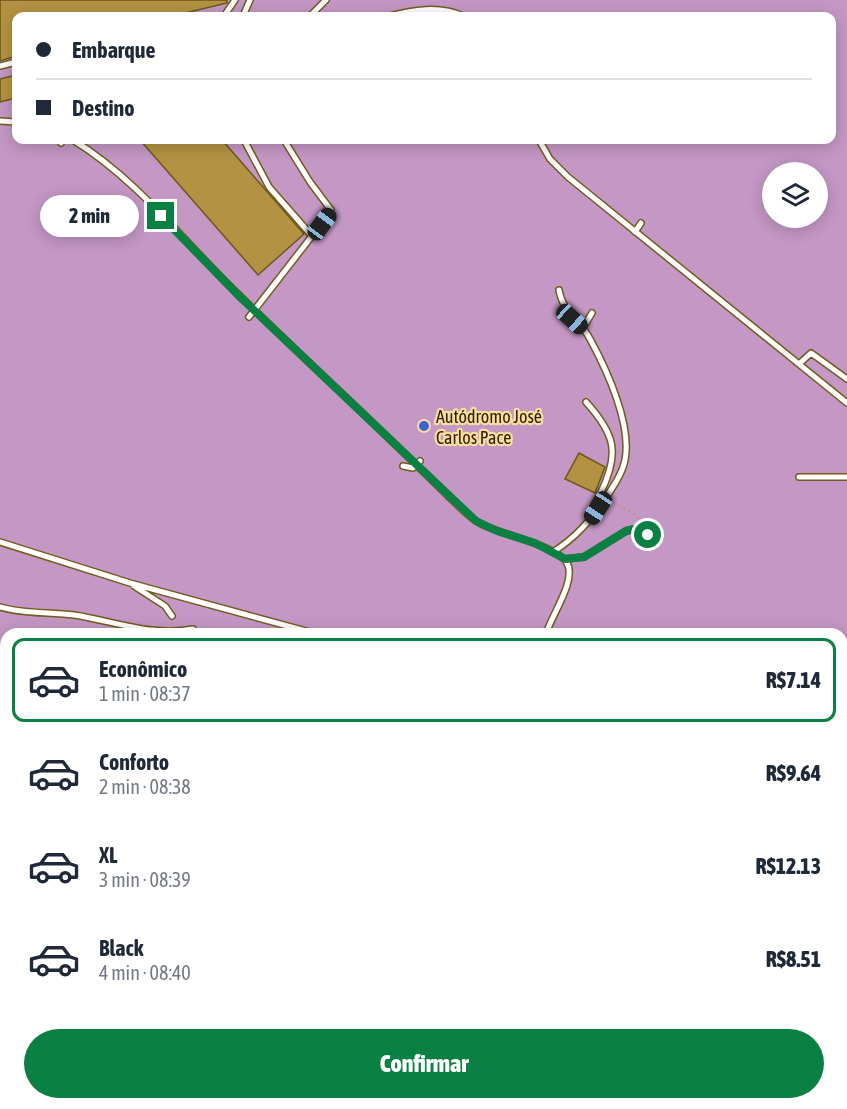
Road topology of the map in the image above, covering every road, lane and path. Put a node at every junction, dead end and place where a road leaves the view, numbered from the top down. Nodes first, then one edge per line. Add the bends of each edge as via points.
1 (326, 0) edge
2 (314, 12) edge
3 (415, 12) edge
4 (449, 12) edge
5 (78, 144) edge
6 (246, 144) edge
7 (286, 144) edge
8 (542, 144) edge
9 (641, 223) dead end
10 (634, 232) junction
11 (312, 236) junction
12 (559, 290) dead end
13 (255, 310) junction
14 (592, 314) dead end
15 (249, 317) dead end
16 (582, 328) junction
17 (799, 364) junction
18 (847, 380) edge
19 (586, 402) dead end
20 (847, 403) edge
21 (418, 463) junction
22 (403, 466) dead end
23 (799, 477) dead end
24 (847, 477) edge
25 (605, 498) junction
26 (592, 518) junction
27 (634, 529) junction
28 (648, 535) dead end
29 (0, 542) edge
30 (553, 552) junction
31 (565, 559) junction
32 (130, 583) junction
33 (0, 607) edge
34 (172, 616) dead end
35 (137, 628) edge
36 (295, 628) edge
37 (549, 628) edge

1 - 2 lane
3 - 4 lane
5 - 13 lane via 115,171
6 - 11 lane via 269,187
7 - 11 lane via 332,210
8 - 10 lane via 557,167
9 - 10 lane
10 - 17 lane
11 - 13 lane
12 - 16 lane via 564,309
13 - 15 lane
13 - 21 lane
14 - 16 lane
16 - 25 lane via 602,364 626,436 623,467
17 - 18 lane via 811,353
17 - 20 lane
19 - 26 lane via 609,433 614,457
21 - 22 lane via 412,468
21 - 30 lane via 476,521
23 - 24 lane
25 - 26 lane
25 - 27 path via 639,516
26 - 30 lane via 575,537
27 - 28 lane
27 - 31 lane via 584,557
29 - 32 lane
30 - 31 lane
31 - 37 lane via 570,569 568,585
32 - 34 lane via 165,606
32 - 36 lane
33 - 35 lane

